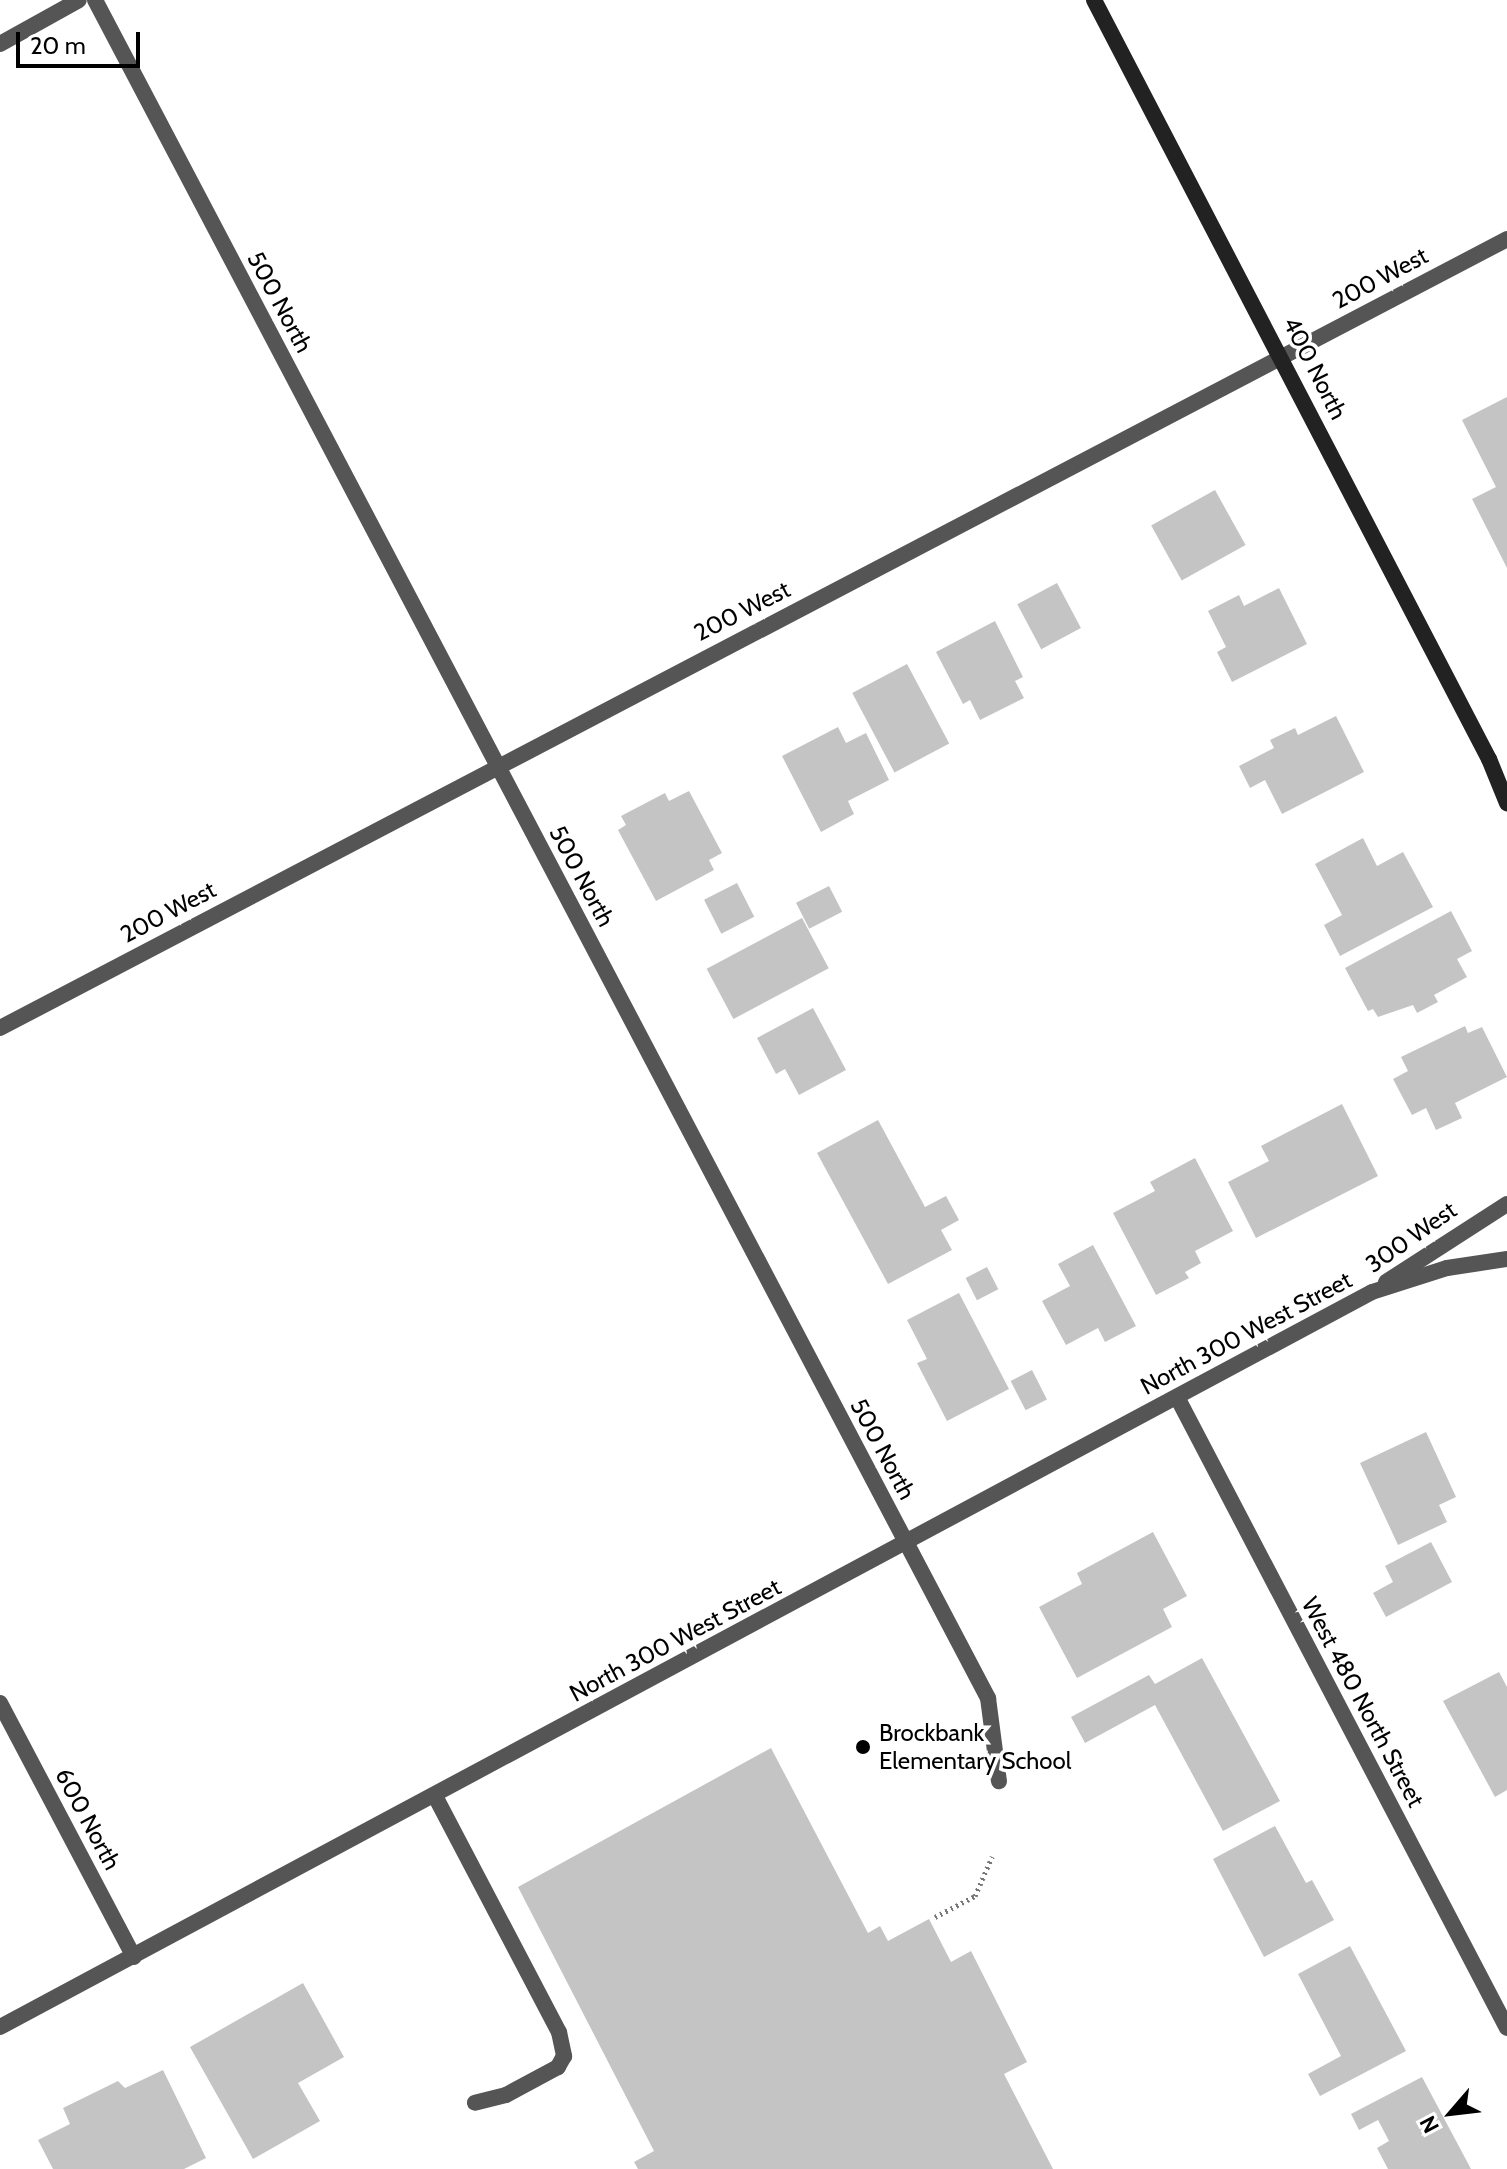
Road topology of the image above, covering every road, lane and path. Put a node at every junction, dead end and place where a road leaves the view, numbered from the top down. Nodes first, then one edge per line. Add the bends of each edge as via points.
1 (79, 0) edge
2 (95, 0) edge
3 (1094, 0) edge
4 (0, 44) edge
5 (1507, 239) edge
6 (1282, 357) junction
7 (1489, 759) junction
8 (497, 765) junction
9 (1507, 785) edge
10 (1507, 803) edge
11 (0, 1028) edge
12 (1507, 1204) edge
13 (1507, 1259) edge
14 (1372, 1292) junction
15 (1177, 1397) junction
16 (908, 1544) junction
17 (0, 1703) edge
18 (999, 1781) dead end
19 (435, 1796) junction
20 (992, 1857) dead end
21 (935, 1917) dead end
22 (134, 1957) junction
23 (0, 2027) edge
24 (1507, 2028) edge
25 (475, 2103) dead end

1 - 4 street
2 - 8 street, 500 North
3 - 6 main road, 400 North
5 - 6 street, 200 West
6 - 7 main road, 400 North
6 - 8 street, 200 West
7 - 9 main road, 400 North
7 - 10 main road, 400 North
8 - 11 street, 200 West
8 - 16 street, 500 North
12 - 14 street, 300 West
13 - 14 street, 300 West via 1447,1268
14 - 15 street, North 300 West Street
15 - 16 street, North 300 West Street
15 - 24 street, West 480 North Street
16 - 18 street, 500 North via 988,1698
16 - 19 street, North 300 West Street
17 - 22 street, 600 North
19 - 22 street, North 300 West Street
19 - 25 street via 559,2032 564,2056 558,2067 506,2095
20 - 21 path via 975,1896
22 - 23 street, North 300 West Street

